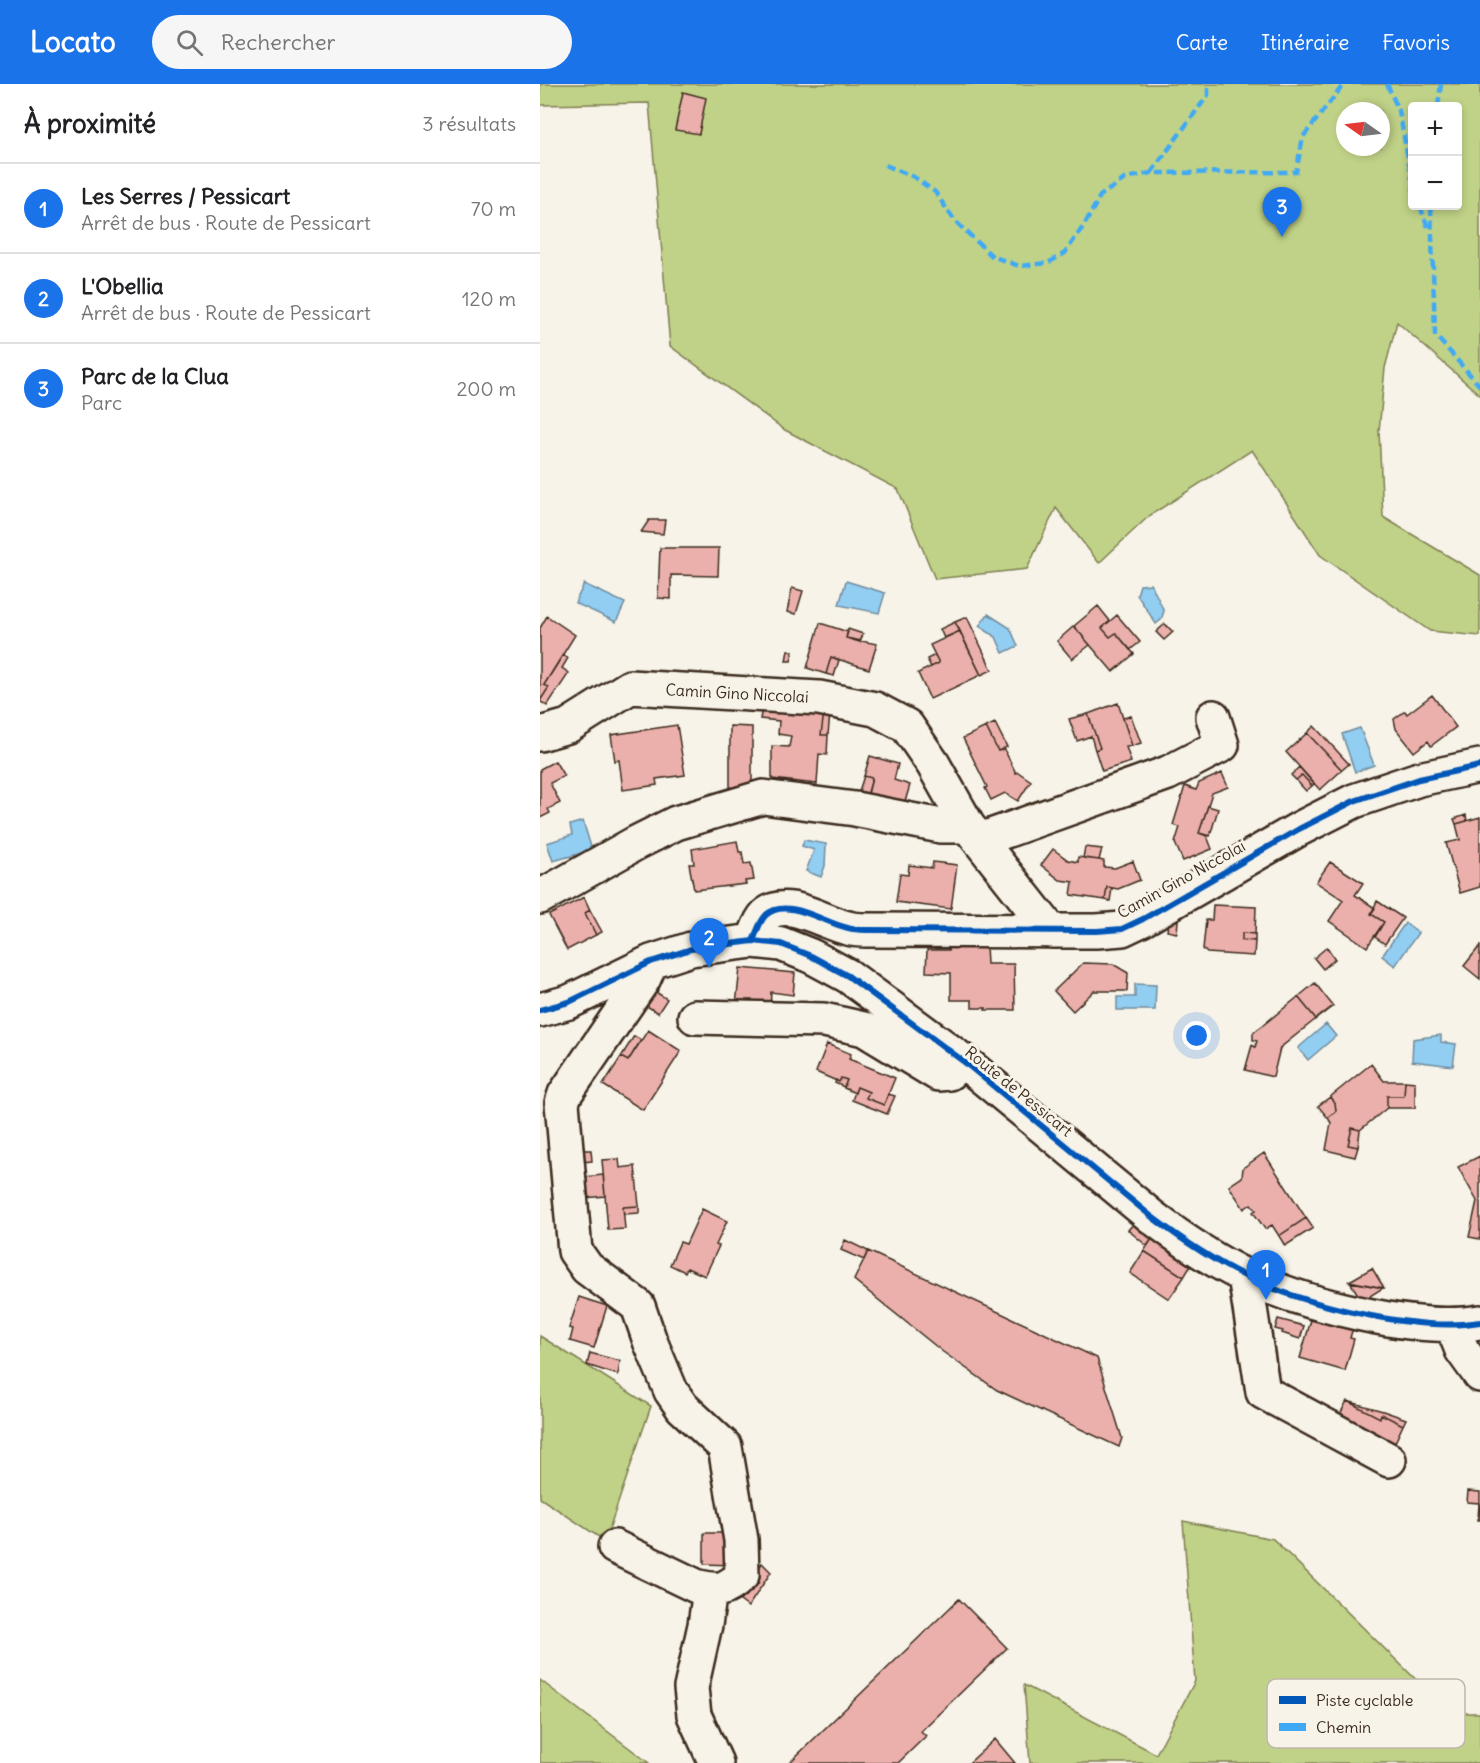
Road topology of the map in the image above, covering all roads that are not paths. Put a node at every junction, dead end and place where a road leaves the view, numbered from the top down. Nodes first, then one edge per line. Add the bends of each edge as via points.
1 (1213, 717) dead end
2 (540, 734) edge
3 (1480, 766) edge
4 (974, 833) junction
5 (540, 897) edge
6 (1051, 931) junction
7 (753, 940) junction
8 (651, 962) junction
9 (540, 1010) edge
10 (695, 1017) dead end
11 (963, 1061) junction
12 (1245, 1276) junction
13 (1466, 1323) edge
14 (1480, 1375) edge
15 (1389, 1460) dead end
16 (615, 1547) dead end
17 (710, 1590) junction
18 (716, 1763) edge

1 - 4 street via 1222,745 1168,773
2 - 4 street, Camin Gino Niccolai via 568,726 630,687 819,698 875,709 907,726
3 - 6 street, Camin Gino Niccolai via 1419,779 1354,801 1122,929
4 - 5 street via 855,809 763,797 676,823
4 - 6 street, Camin Gino Niccolai
6 - 7 street, Camin Gino Niccolai via 867,930 848,928 796,909 767,914
7 - 8 street, Route de Pessicart via 691,949
7 - 11 street, Route de Pessicart via 781,944 848,976
8 - 9 street, Route de Pessicart via 569,1002
8 - 17 street via 562,1103 575,1251 587,1268 638,1306 671,1391 682,1407 725,1447 741,1540 742,1575 729,1588
10 - 11 street via 845,1023 864,1029 938,1074 949,1073
11 - 12 street, Route de Pessicart via 1152,1217
12 - 13 street, Route de Pessicart via 1346,1310 1383,1318
12 - 15 street via 1263,1392
13 - 14 street via 1462,1350
16 - 17 street
17 - 18 street via 691,1688 694,1715

